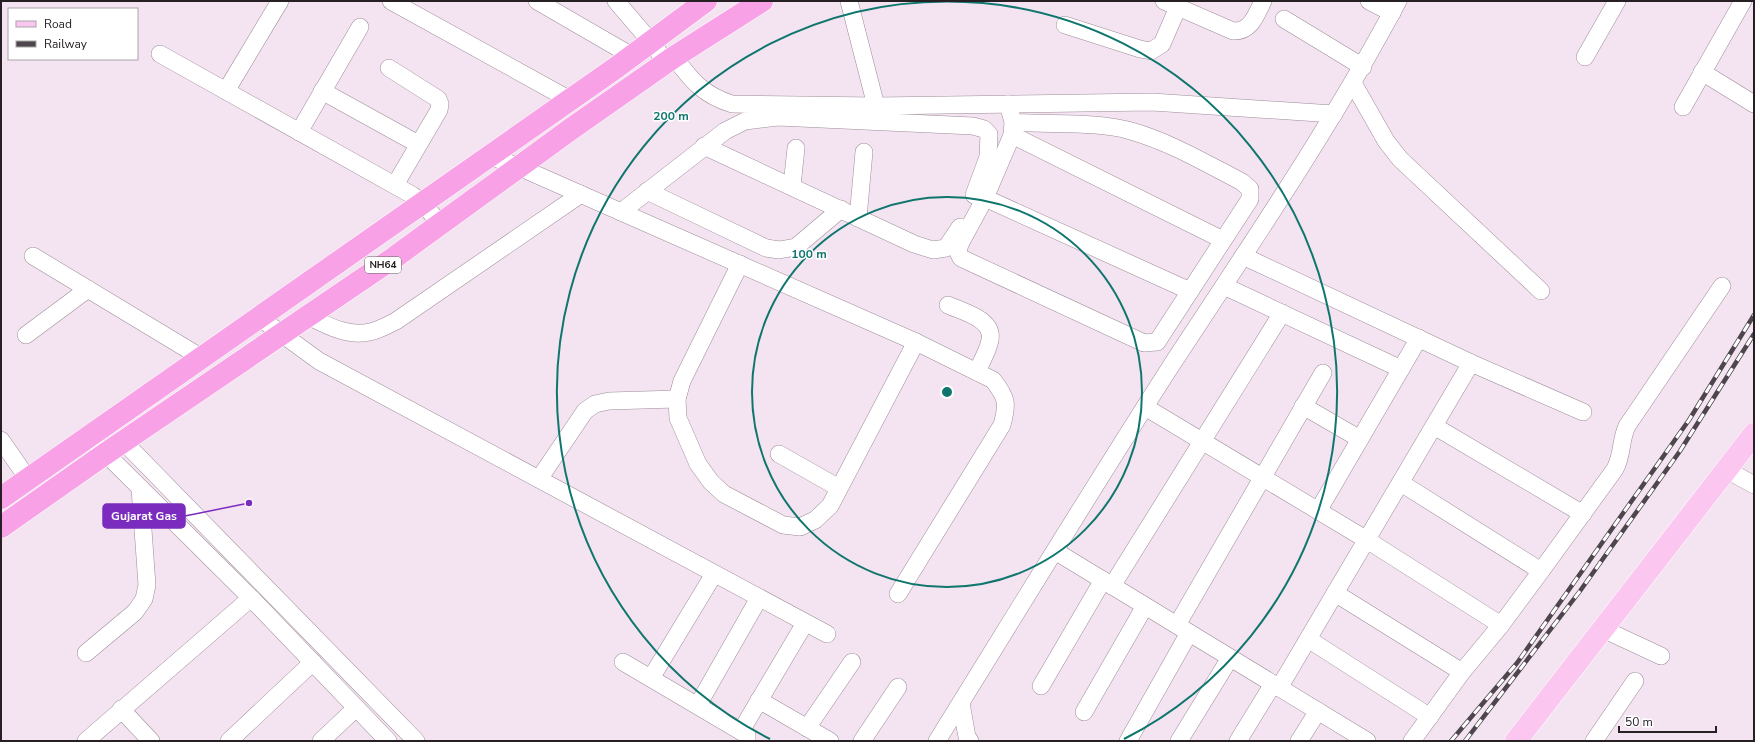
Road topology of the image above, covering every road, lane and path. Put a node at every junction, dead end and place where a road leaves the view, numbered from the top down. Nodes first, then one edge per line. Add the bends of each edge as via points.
1 (280, 1) edge
2 (391, 1) edge
3 (537, 1) edge
4 (616, 1) edge
5 (706, 1) edge
6 (762, 1) edge
7 (849, 1) edge
8 (1263, 1) edge
9 (1368, 1) edge
10 (1617, 1) edge
11 (1743, 1) edge
12 (1171, 4) edge
13 (1395, 7) edge
14 (1284, 19) dead end
15 (1065, 25) dead end
16 (360, 27) dead end
17 (651, 42) junction
18 (160, 54) dead end
19 (632, 56) junction
20 (1584, 57) dead end
21 (670, 60) junction
22 (1363, 67) junction
23 (389, 68) dead end
24 (1702, 72) junction
25 (1353, 83) junction
26 (226, 91) junction
27 (322, 91) junction
28 (570, 100) junction
29 (1008, 104) junction
30 (1754, 104) edge
31 (876, 106) junction
32 (1683, 107) dead end
33 (1334, 114) junction
34 (1012, 129) junction
35 (299, 132) junction
36 (418, 144) junction
37 (704, 146) junction
38 (796, 148) dead end
39 (864, 152) dead end
40 (490, 156) junction
41 (519, 167) junction
42 (395, 185) junction
43 (792, 186) junction
44 (647, 191) junction
45 (581, 194) junction
46 (984, 198) junction
47 (424, 203) junction
48 (841, 209) junction
49 (621, 212) junction
50 (858, 218) junction
51 (440, 224) junction
52 (1223, 240) junction
53 (33, 256) dead end
54 (1243, 256) junction
55 (740, 264) junction
56 (1224, 286) junction
57 (1722, 286) dead end
58 (88, 289) junction
59 (1190, 291) junction
60 (1541, 291) dead end
61 (948, 305) dead end
62 (1282, 313) junction
63 (308, 316) junction
64 (260, 318) junction
65 (26, 335) dead end
66 (281, 335) junction
67 (1419, 338) junction
68 (916, 342) junction
69 (202, 358) junction
70 (1472, 363) junction
71 (1401, 369) junction
72 (977, 372) junction
73 (1323, 372) dead end
74 (677, 399) junction
75 (1303, 406) junction
76 (1145, 407) junction
77 (1583, 412) dead end
78 (1434, 426) junction
79 (1754, 434) edge
80 (90, 437) junction
81 (1360, 439) junction
82 (1, 440) edge
83 (123, 441) junction
84 (1202, 441) junction
85 (105, 454) junction
86 (779, 454) dead end
87 (1727, 470) junction
88 (1262, 477) junction
89 (28, 479) junction
90 (539, 479) junction
91 (1401, 482) junction
92 (1754, 485) edge
93 (140, 488) junction
94 (839, 488) junction
95 (1, 498) edge
96 (1318, 511) junction
97 (1584, 514) junction
98 (1, 527) edge
99 (1367, 540) junction
100 (1055, 551) junction
101 (1541, 571) junction
102 (714, 574) junction
103 (1108, 583) junction
104 (1335, 593) junction
105 (898, 594) dead end
106 (251, 598) junction
107 (759, 598) junction
108 (1145, 606) junction
109 (806, 623) junction
110 (1501, 625) junction
111 (1183, 629) junction
112 (1603, 629) junction
113 (826, 634) dead end
114 (1308, 639) junction
115 (86, 653) dead end
116 (1662, 656) dead end
117 (1230, 658) junction
118 (313, 662) junction
119 (623, 662) dead end
120 (852, 662) dead end
121 (1462, 672) junction
122 (651, 678) junction
123 (1635, 681) dead end
124 (1041, 686) dead end
125 (1276, 686) junction
126 (898, 687) dead end
127 (759, 700) junction
128 (960, 703) junction
129 (698, 705) junction
130 (356, 708) junction
131 (121, 709) junction
132 (1084, 712) dead end
133 (1318, 712) junction
134 (1430, 717) junction
135 (808, 728) junction
136 (744, 736) edge
137 (86, 741) edge
138 (151, 741) edge
139 (229, 741) edge
140 (321, 741) edge
141 (388, 741) edge
142 (416, 741) edge
143 (830, 741) edge
144 (862, 741) edge
145 (937, 741) edge
146 (970, 741) edge
147 (1128, 741) edge
148 (1179, 741) edge
149 (1238, 741) edge
150 (1299, 741) edge
151 (1366, 741) edge
152 (1412, 741) edge
153 (1516, 741) edge
154 (1594, 741) edge

1 - 26 street
2 - 28 street
3 - 19 street
4 - 17 street
5 - 17 highway, NH64
6 - 21 highway, NH64
7 - 31 street
8 - 12 street via 1251,24 1242,32 1233,31
9 - 13 street
10 - 20 street
11 - 24 street
12 - 15 street via 1162,44 1152,51
13 - 22 street
14 - 22 street
16 - 27 street
17 - 19 highway, NH64
17 - 21 street
18 - 26 street
19 - 28 highway, NH64
21 - 31 street via 694,84 717,99 732,104
21 - 41 highway, NH64
22 - 25 street
23 - 36 street via 438,99 440,104 439,110
24 - 30 street
24 - 32 street
25 - 33 street
25 - 60 street via 1386,141 1400,159
26 - 35 street
27 - 35 street
27 - 36 street
28 - 40 highway, NH64
29 - 31 street
29 - 33 street via 1152,102
29 - 34 street
33 - 54 street
34 - 46 street
34 - 52 street
34 - 52 street via 1078,125 1129,131 1149,137 1242,182 1250,189 1250,199
35 - 42 street
36 - 42 street
37 - 43 street
37 - 44 street
37 - 50 street via 745,121 778,117 973,126 984,129 989,134 988,156 978,187 961,225 946,248 933,250 914,244
38 - 43 street
39 - 50 street
40 - 41 street
40 - 47 highway, NH64
41 - 45 street
41 - 51 highway, NH64
42 - 47 street
43 - 48 street
44 - 48 street via 766,248 779,250 796,247
44 - 49 street
45 - 49 street
45 - 63 street via 396,322 370,332 349,333
46 - 59 street
46 - 59 street via 960,244 958,252 961,258 1137,340 1144,343 1157,342
47 - 51 street
47 - 64 highway, NH64
48 - 50 street
49 - 55 street
51 - 63 highway, NH64
52 - 59 street
53 - 58 street
54 - 56 street
54 - 67 street
55 - 68 street
55 - 74 street via 682,381
56 - 62 street
56 - 76 street
57 - 97 street via 1627,426 1621,457
58 - 65 street
58 - 69 street
61 - 72 street via 981,320 989,327 990,340
62 - 71 street
62 - 84 street
63 - 66 highway, NH64
64 - 66 street
64 - 69 highway, NH64
66 - 83 highway, NH64
66 - 90 street via 319,361
67 - 70 street
67 - 71 street
68 - 72 street
68 - 94 street
69 - 80 highway, NH64
70 - 77 street
70 - 78 street
71 - 81 street
72 - 105 street via 993,380 1001,390 1007,406 1002,424
73 - 75 street
74 - 90 street via 609,401 595,404 585,411
74 - 94 street via 678,418 698,464 724,494 783,525 800,527 815,520 830,506
75 - 81 street
75 - 88 street
76 - 84 street
76 - 100 street
78 - 91 street
78 - 97 street
79 - 87 main road
80 - 85 street
80 - 89 highway, NH64
81 - 96 street
82 - 89 street
83 - 85 highway, NH64
83 - 142 street
84 - 88 street
84 - 103 street
85 - 93 street
85 - 98 highway, NH64
86 - 94 street
87 - 92 street
87 - 112 main road
88 - 96 street
88 - 111 street
89 - 95 highway, NH64
90 - 102 street
91 - 99 street
91 - 101 street
93 - 106 street
93 - 115 street via 147,585 144,599 135,612
96 - 99 street
97 - 101 street
99 - 104 street
99 - 110 street
100 - 103 street
100 - 128 street
101 - 110 street
102 - 107 street
102 - 122 street
103 - 108 street
103 - 124 street
104 - 114 street
104 - 121 street
106 - 118 street
106 - 131 street
107 - 109 street
107 - 129 street
108 - 111 street
108 - 132 street
109 - 113 street
109 - 127 street
110 - 121 street
111 - 117 street
111 - 147 street
112 - 116 street
112 - 153 main road
114 - 125 street
114 - 134 street
117 - 125 street
117 - 148 street
118 - 130 street
118 - 139 street
119 - 122 street
120 - 135 street
121 - 134 street
122 - 129 street
123 - 154 street
125 - 133 street
125 - 149 street
126 - 144 street
127 - 135 street
127 - 136 street
128 - 145 street
128 - 146 street
129 - 136 street
130 - 140 street
130 - 141 street
131 - 137 street
131 - 138 street
133 - 150 street
133 - 151 street
134 - 152 street
135 - 143 street

